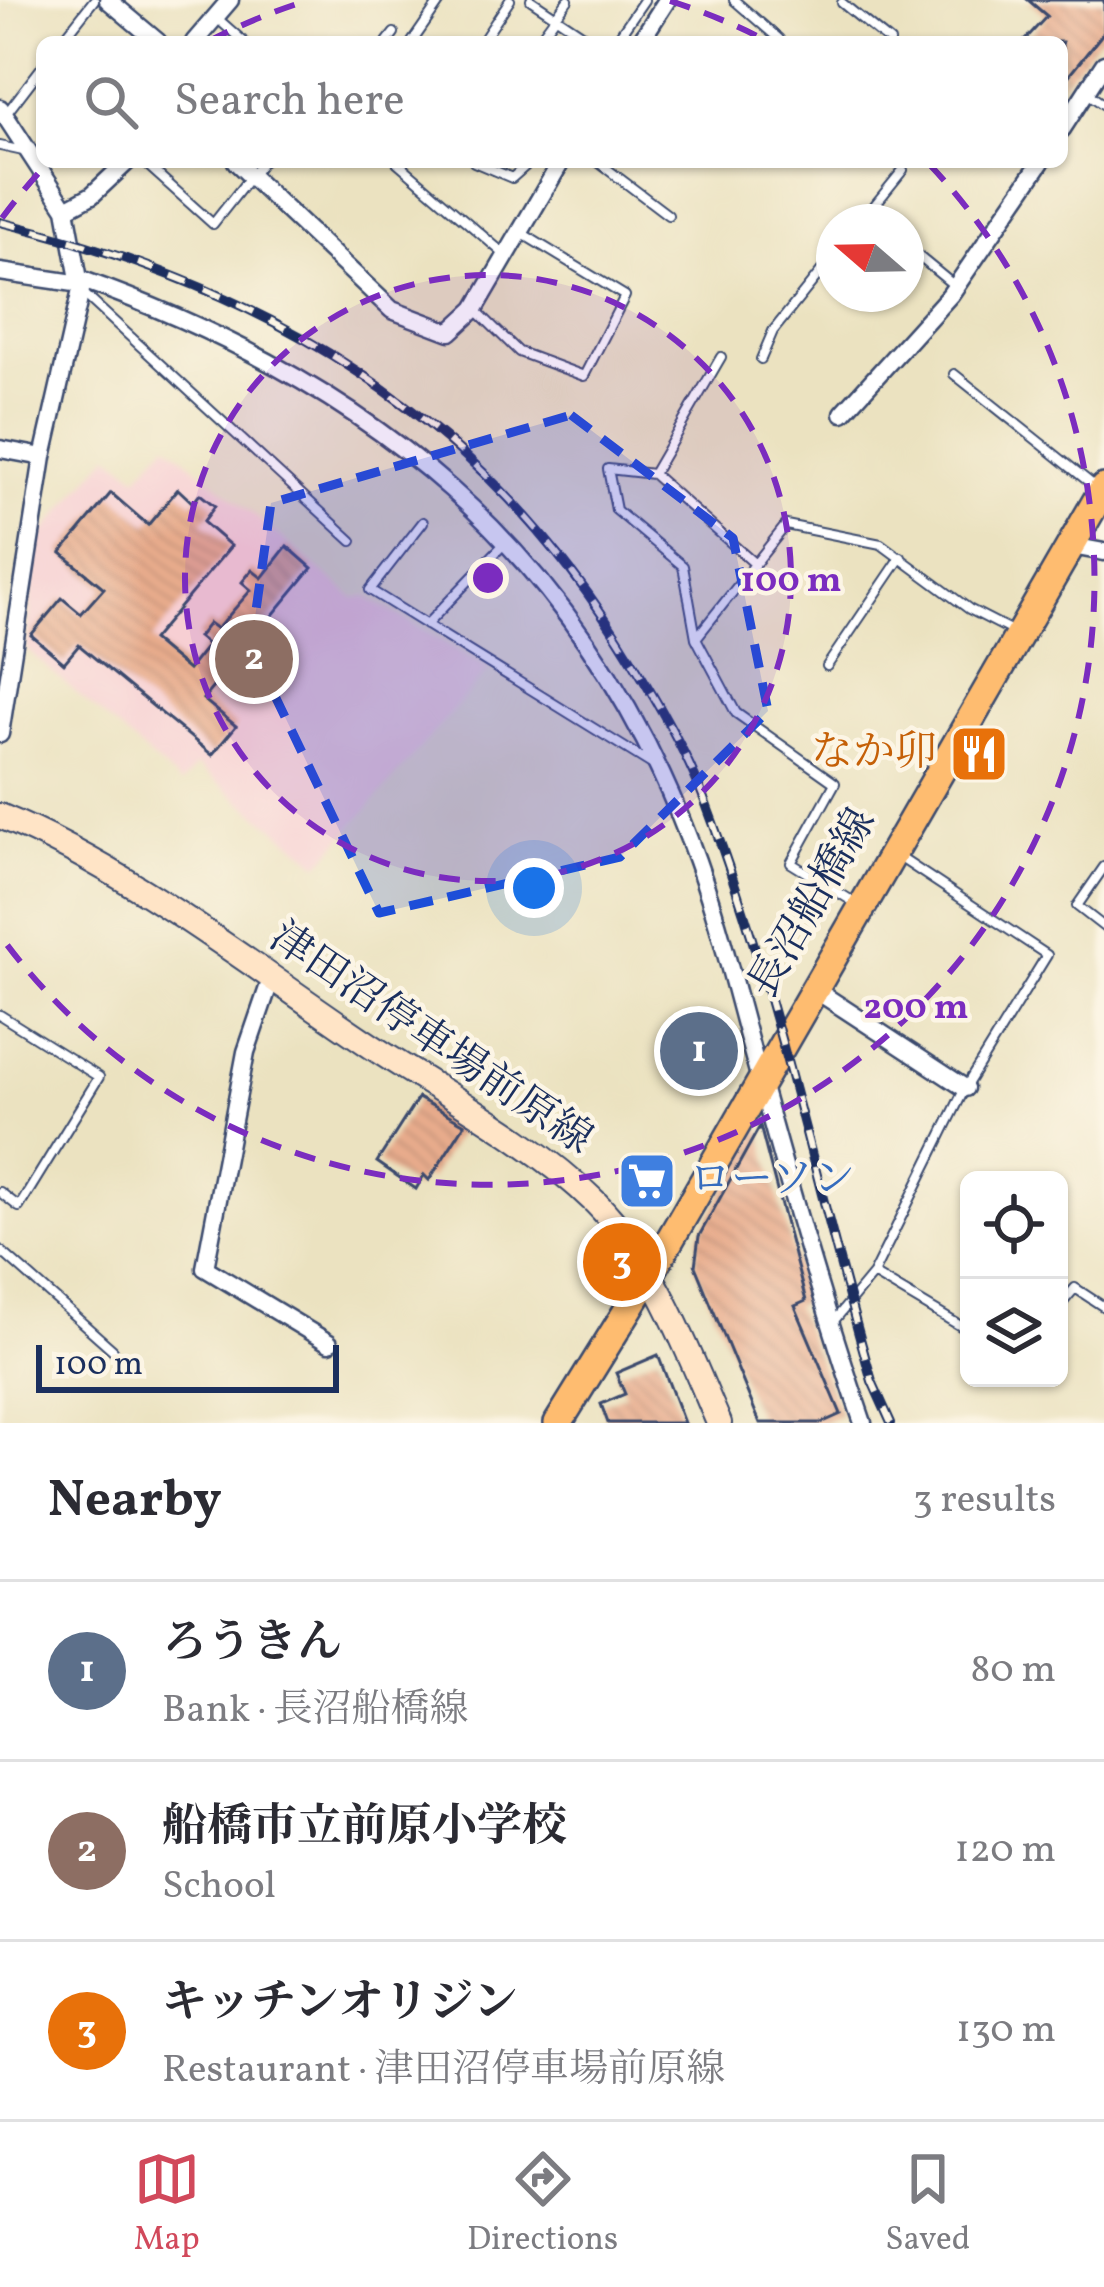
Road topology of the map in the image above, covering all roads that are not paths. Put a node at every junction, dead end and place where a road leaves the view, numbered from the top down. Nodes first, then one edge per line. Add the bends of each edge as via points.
1 (94, 0) edge
2 (108, 0) edge
3 (230, 0) edge
4 (441, 0) edge
5 (510, 0) edge
6 (531, 0) edge
7 (568, 0) edge
8 (644, 0) edge
9 (668, 0) edge
10 (734, 0) edge
11 (842, 3) dead end
12 (216, 16) junction
13 (556, 17) junction
14 (394, 33) dead end
15 (66, 36) edge
16 (151, 36) edge
17 (199, 36) edge
18 (238, 36) edge
19 (392, 36) edge
20 (416, 36) edge
21 (486, 36) edge
22 (542, 36) edge
23 (585, 36) edge
24 (619, 36) edge
25 (646, 36) edge
26 (774, 36) edge
27 (883, 36) edge
28 (1104, 64) edge
29 (36, 74) edge
30 (1086, 92) junction
31 (1104, 105) edge
32 (2, 111) edge
33 (1068, 120) edge
34 (0, 146) edge
35 (31, 153) junction
36 (36, 161) edge
37 (40, 168) edge
38 (121, 168) edge
39 (151, 168) edge
40 (404, 168) edge
41 (488, 168) edge
42 (523, 168) edge
43 (557, 168) edge
44 (606, 168) edge
45 (1036, 168) edge
46 (257, 170) edge
47 (903, 170) dead end
48 (875, 204) edge
49 (66, 209) junction
50 (668, 215) dead end
51 (517, 230) junction
52 (504, 254) junction
53 (924, 261) edge
54 (0, 272) edge
55 (816, 277) edge
56 (80, 284) junction
57 (956, 287) junction
58 (475, 308) junction
59 (721, 357) dead end
60 (761, 358) dead end
61 (954, 374) dead end
62 (843, 413) dead end
63 (0, 449) edge
64 (43, 457) junction
65 (653, 474) junction
66 (1103, 490) edge
67 (423, 522) dead end
68 (352, 541) dead end
69 (505, 543) junction
70 (1072, 546) junction
71 (1104, 552) edge
72 (901, 556) junction
73 (755, 564) junction
74 (9, 622) edge
75 (426, 625) junction
76 (1018, 634) junction
77 (696, 638) junction
78 (827, 666) dead end
79 (0, 734) edge
80 (655, 766) junction
81 (0, 816) edge
82 (893, 853) junction
83 (1104, 868) edge
84 (862, 906) junction
85 (1104, 927) edge
86 (271, 979) junction
87 (814, 989) junction
88 (0, 1015) edge
89 (759, 1079) junction
90 (965, 1088) junction
91 (0, 1192) edge
92 (0, 1250) edge
93 (873, 1274) junction
94 (650, 1276) junction
95 (1068, 1296) edge
96 (1104, 1307) edge
97 (830, 1326) junction
98 (960, 1326) edge
99 (329, 1343) dead end
100 (113, 1350) dead end
101 (558, 1423) edge
102 (719, 1423) edge
103 (863, 1423) edge

1 - 15 lane
2 - 16 street
3 - 12 street
4 - 20 lane
5 - 21 lane
6 - 13 lane
7 - 13 lane
8 - 24 lane
9 - 25 street
10 - 26 lane
11 - 27 lane
12 - 17 street
12 - 18 lane
13 - 22 lane
13 - 23 lane
14 - 19 lane
28 - 30 street
29 - 32 lane
30 - 31 lane
30 - 33 street
32 - 35 street
34 - 35 lane
35 - 36 street
37 - 49 street
38 - 49 street
39 - 46 lane via 213,224
40 - 52 lane
41 - 42 lane via 512,178
43 - 51 street
44 - 50 lane
45 - 57 street
46 - 58 street via 392,310 450,332
47 - 48 lane
49 - 56 street
51 - 52 street
51 - 58 lane via 625,296 584,376 519,352
52 - 58 street
53 - 57 lane
54 - 56 street
55 - 60 lane
56 - 64 street
56 - 68 lane
56 - 69 street via 185,316 269,357 376,427
57 - 62 street
59 - 65 lane
61 - 66 lane
63 - 64 street
64 - 74 street
65 - 73 lane
65 - 77 lane via 608,469 616,510 683,566
66 - 70 main road, 長沼船橋線
67 - 75 lane via 370,590
69 - 75 lane
69 - 80 street via 590,643
70 - 71 street
70 - 76 main road, 長沼船橋線
72 - 73 lane via 881,544 786,525
72 - 76 lane via 969,609
72 - 78 lane
73 - 77 lane
74 - 79 street
75 - 80 lane
76 - 82 main road, 長沼船橋線
77 - 84 lane via 736,713 835,783 790,863
80 - 89 street via 690,842
81 - 86 main road, 津田沼停車場前原線 via 109,874
82 - 84 main road, 長沼船橋線
82 - 90 lane via 1047,956
83 - 85 lane via 1077,906
84 - 87 main road, 長沼船橋線
86 - 94 main road, 津田沼停車場前原線 via 565,1176 619,1230
86 - 99 street via 246,1052 205,1268
87 - 89 main road, 長沼船橋線
87 - 90 street
88 - 91 lane via 99,1077 19,1207
89 - 94 main road, 長沼船橋線
89 - 97 street
90 - 93 lane
92 - 100 lane
93 - 97 lane
93 - 98 lane
94 - 101 main road, 長沼船橋線
94 - 102 main road, 津田沼停車場前原線
95 - 96 lane via 1075,1288
97 - 103 street

